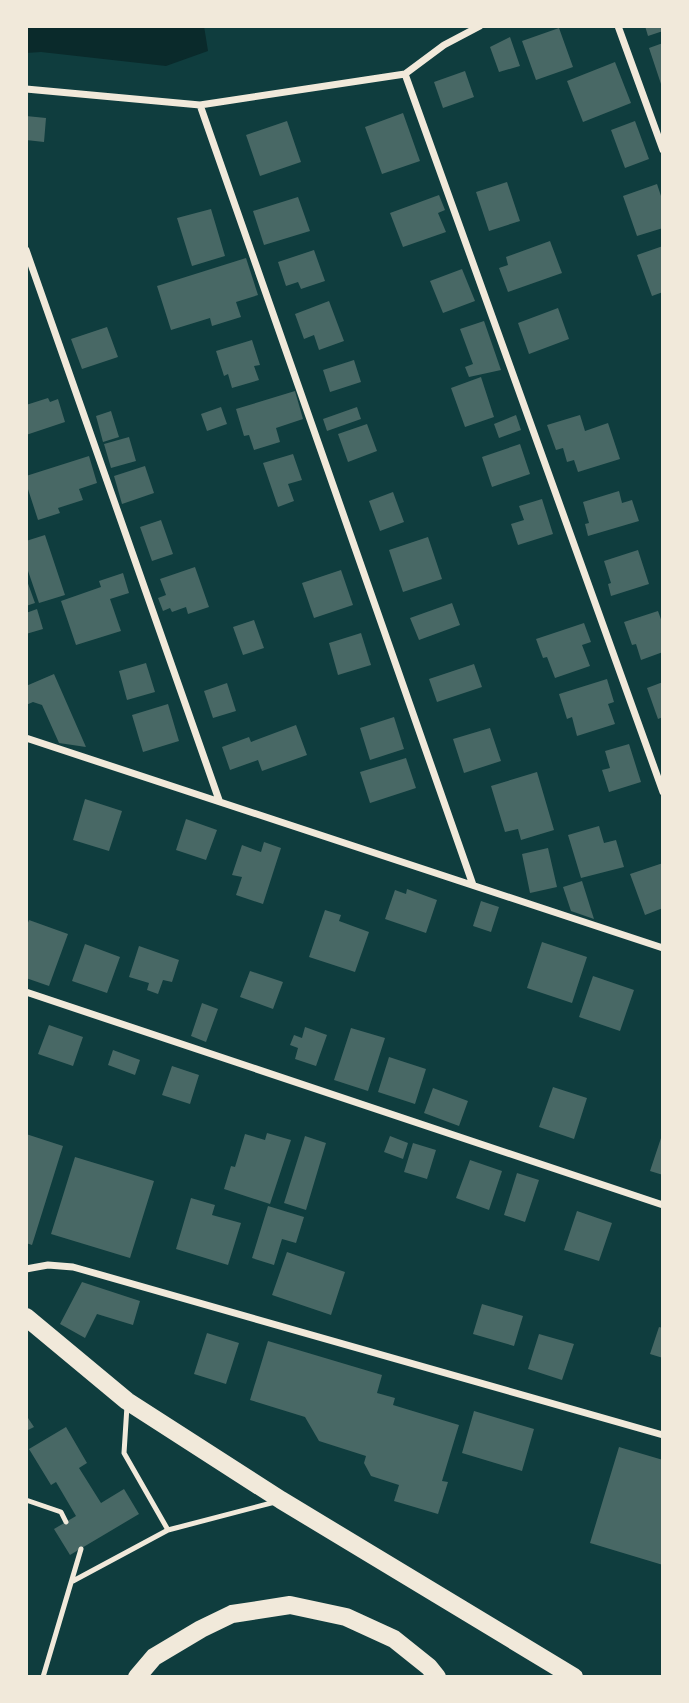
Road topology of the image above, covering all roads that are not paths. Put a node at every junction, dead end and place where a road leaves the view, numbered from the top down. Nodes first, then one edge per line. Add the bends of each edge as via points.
1 (480, 26) edge
2 (618, 26) edge
3 (405, 74) junction
4 (26, 89) edge
5 (201, 105) junction
6 (663, 150) edge
7 (26, 250) edge
8 (26, 738) edge
9 (663, 792) edge
10 (219, 800) junction
11 (473, 885) junction
12 (663, 948) edge
13 (26, 992) edge
14 (663, 1205) edge
15 (26, 1269) edge
16 (26, 1317) edge
17 (127, 1401) junction
18 (663, 1435) edge
19 (26, 1500) edge
20 (281, 1500) junction
21 (66, 1522) dead end
22 (168, 1530) junction
23 (81, 1549) dead end
24 (73, 1581) junction
25 (43, 1677) edge
26 (137, 1677) edge
27 (437, 1677) edge
28 (574, 1677) edge

1 - 3 street
2 - 6 street
3 - 5 street
3 - 9 street
4 - 5 street
5 - 11 street
7 - 10 street
8 - 10 street
10 - 11 street
11 - 12 street
13 - 14 street
15 - 18 street via 73,1267
16 - 17 main road
17 - 20 main road
17 - 22 lane via 124,1453
19 - 21 lane via 61,1512
20 - 22 lane
20 - 28 main road
22 - 24 lane
23 - 24 lane
24 - 25 lane
26 - 27 main road via 154,1657 232,1614 290,1605 346,1617 394,1639

